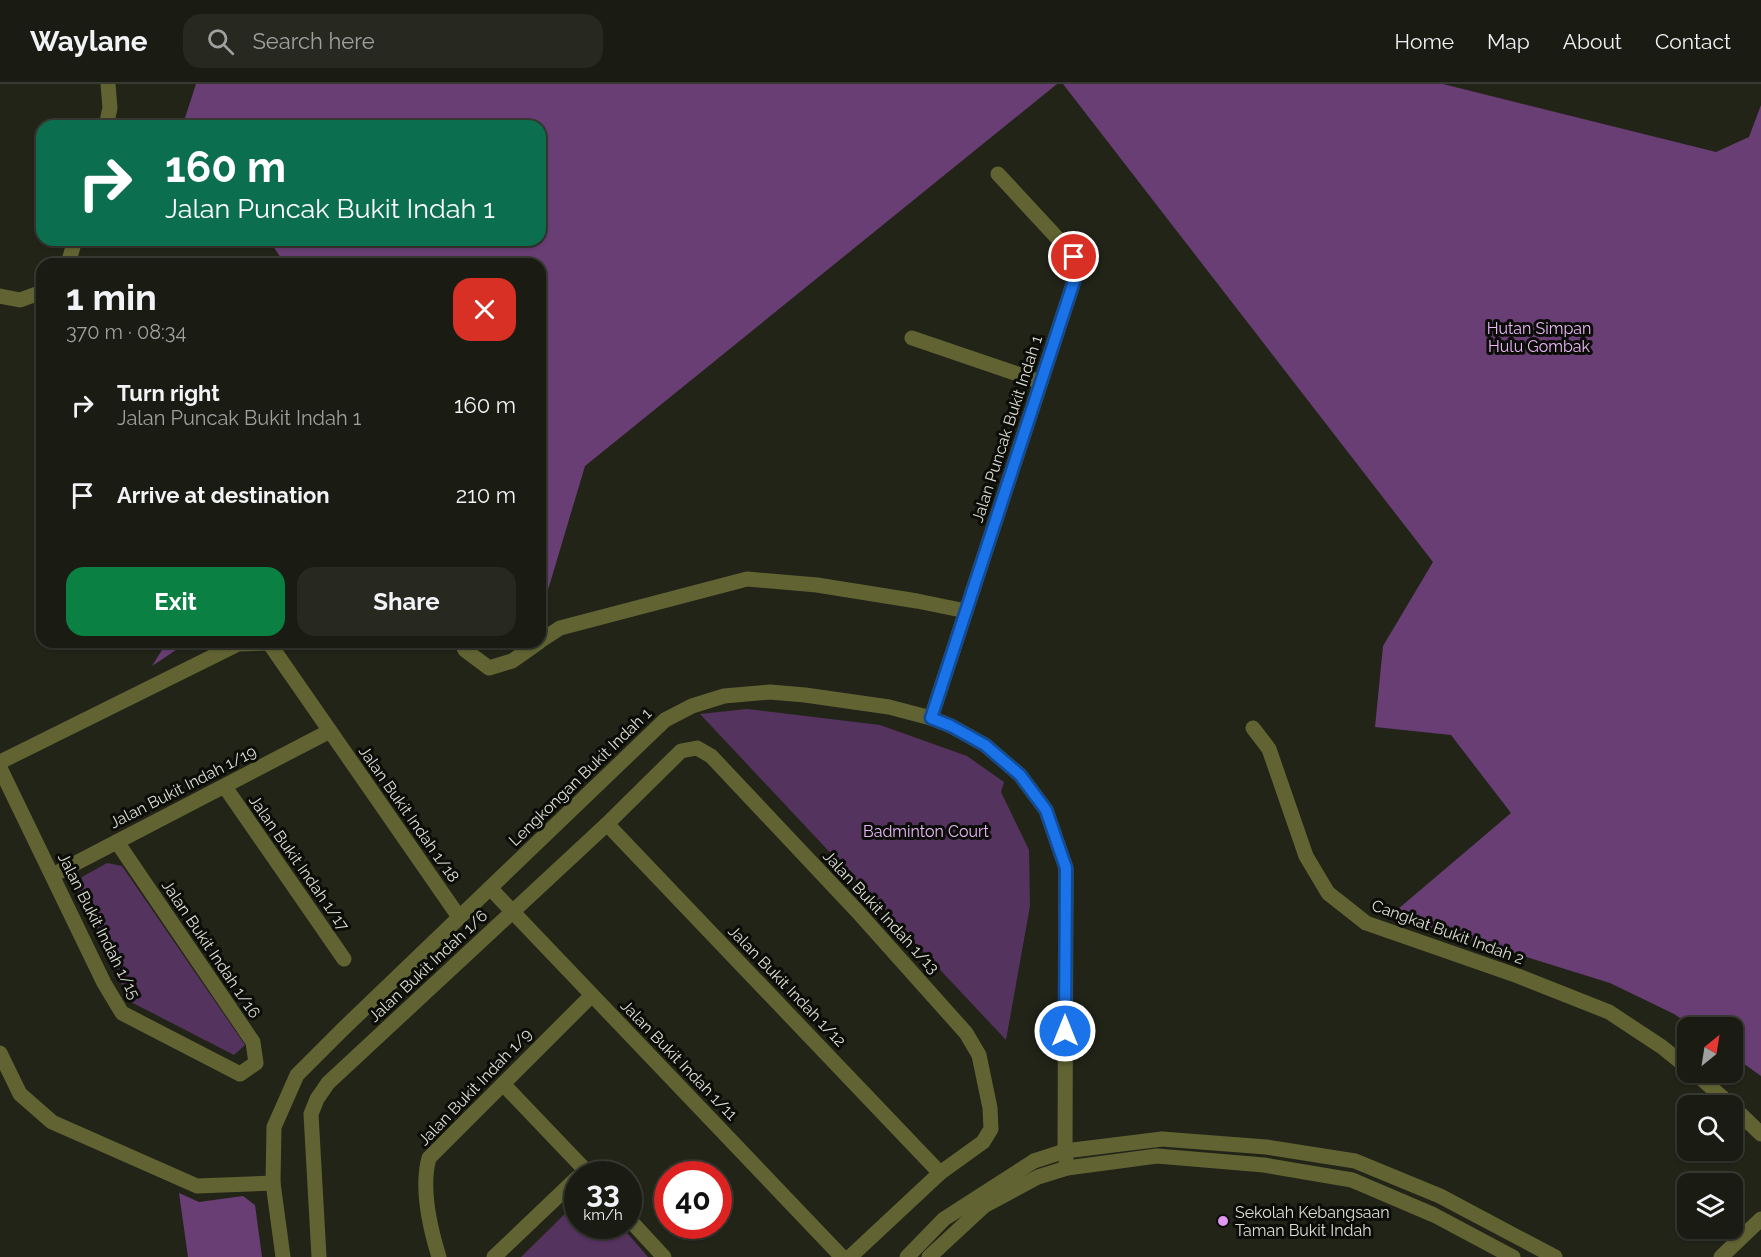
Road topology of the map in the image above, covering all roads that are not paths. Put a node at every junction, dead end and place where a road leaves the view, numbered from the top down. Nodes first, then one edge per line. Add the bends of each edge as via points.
1 (108, 84) edge
2 (107, 120) edge
3 (998, 174) dead end
4 (36, 294) edge
5 (0, 296) edge
6 (912, 338) dead end
7 (1041, 381) junction
8 (966, 612) junction
9 (546, 638) edge
10 (230, 648) edge
11 (272, 648) edge
12 (464, 648) edge
13 (531, 648) edge
14 (931, 718) junction
15 (1253, 728) dead end
16 (330, 731) junction
17 (681, 751) joint
18 (0, 762) edge
19 (0, 768) edge
20 (225, 787) junction
21 (607, 824) junction
22 (117, 842) junction
23 (53, 875) junction
24 (490, 888) junction
25 (513, 911) junction
26 (459, 917) junction
27 (344, 959) dead end
28 (592, 995) junction
29 (0, 1053) edge
30 (1677, 1059) edge
31 (240, 1074) joint
32 (1706, 1083) edge
33 (503, 1084) junction
34 (1720, 1095) edge
35 (1743, 1117) edge
36 (1761, 1134) edge
37 (1065, 1151) junction
38 (571, 1161) edge
39 (1067, 1168) junction
40 (940, 1173) junction
41 (273, 1183) junction
42 (564, 1192) edge
43 (1761, 1219) edge
44 (642, 1233) edge
45 (283, 1257) edge
46 (320, 1257) edge
47 (439, 1257) edge
48 (494, 1257) edge
49 (664, 1257) edge
50 (842, 1257) edge
51 (850, 1257) edge
52 (907, 1257) edge
53 (929, 1257) edge
54 (1513, 1257) edge
55 (1555, 1257) edge
56 (1721, 1257) edge

1 - 2 street
3 - 7 street, Jalan Puncak Bukit Indah 1 via 1074,257 1075,278
4 - 5 street via 20,300
6 - 7 street
7 - 8 street, Jalan Puncak Bukit Indah 1
8 - 9 street via 828,587 747,579 560,628
8 - 14 street, Jalan Puncak Bukit Indah 1
10 - 18 street, Jalan Bukit Indah 1/18
11 - 16 street, Jalan Bukit Indah 1/18
12 - 13 street via 489,668 512,661
14 - 24 street, Lengkongan Bukit Indah 1 via 889,706 770,692 724,696 692,706 665,720
14 - 37 street, Lengkongan Bukit Indah 1 via 985,745 1020,775 1046,810 1066,868
15 - 30 street, Cangkat Bukit Indah 2 via 1269,749 1306,856 1335,899 1366,923 1609,1012
16 - 20 street, Jalan Bukit Indah 1/19
16 - 26 street, Jalan Bukit Indah 1/18
17 - 21 street, Jalan Bukit Indah 1/6
17 - 40 street, Jalan Bukit Indah 1/13 via 697,748 711,756 857,911 966,1033 980,1055 991,1129 983,1142
19 - 23 street, Jalan Bukit Indah 1/15
20 - 22 street, Jalan Bukit Indah 1/19
20 - 27 street, Jalan Bukit Indah 1/17
21 - 25 street, Jalan Bukit Indah 1/6
21 - 40 street, Jalan Bukit Indah 1/12
22 - 23 street, Jalan Bukit Indah 1/19
22 - 31 street, Jalan Bukit Indah 1/16 via 253,1042 256,1064
23 - 31 street, Jalan Bukit Indah 1/15 via 122,1013
24 - 25 street, Jalan Bukit Indah 1/11
24 - 26 street, Lengkongan Bukit Indah 1
25 - 28 street, Jalan Bukit Indah 1/11
25 - 46 street, Jalan Bukit Indah 1/6 via 328,1083 317,1099 311,1114
26 - 41 street, Lengkongan Bukit Indah 1 via 297,1075 274,1127
28 - 33 street, Jalan Bukit Indah 1/9
28 - 50 street, Jalan Bukit Indah 1/11
29 - 41 street via 20,1094 52,1122 197,1186
32 - 34 street
33 - 38 street
33 - 47 street, Jalan Bukit Indah 1/9 via 429,1158 425,1172 431,1231
35 - 36 street
37 - 39 street, Lengkongan Bukit Indah 1
37 - 52 street via 1034,1161 944,1219
37 - 55 street via 1162,1139 1355,1161 1440,1196
39 - 53 street via 1038,1177 984,1206
39 - 54 street via 1157,1156 1264,1165 1352,1180 1434,1215
40 - 51 street
41 - 45 street, Lengkongan Bukit Indah 1
42 - 48 street
43 - 56 street
44 - 49 street

